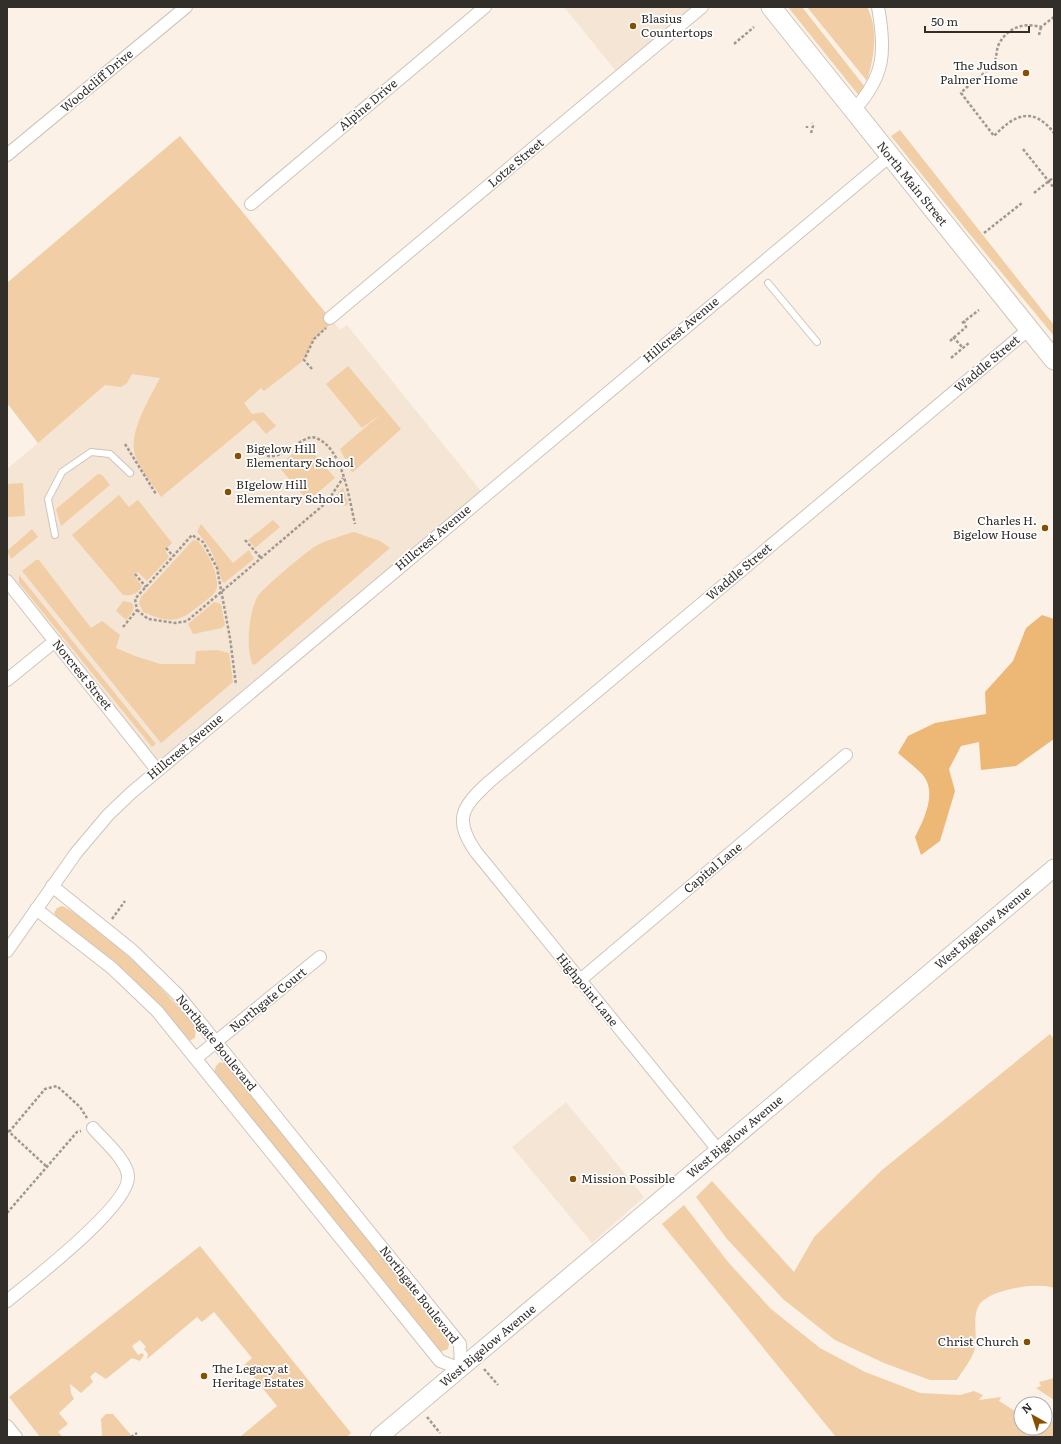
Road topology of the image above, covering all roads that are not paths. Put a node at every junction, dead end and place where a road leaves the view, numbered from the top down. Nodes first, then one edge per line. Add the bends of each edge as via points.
1 (186, 7) edge
2 (484, 7) edge
3 (702, 7) edge
4 (771, 7) edge
5 (878, 7) edge
6 (854, 110) junction
7 (7, 155) edge
8 (890, 156) junction
9 (251, 204) dead end
10 (768, 283) dead end
11 (329, 322) road end
12 (1029, 329) junction
13 (817, 342) dead end
14 (1054, 360) edge
15 (130, 473) dead end
16 (55, 535) dead end
17 (7, 581) edge
18 (55, 641) junction
19 (7, 680) edge
20 (846, 755) dead end
21 (157, 770) junction
22 (462, 824) joint
23 (1054, 868) edge
24 (52, 886) junction
25 (36, 909) junction
26 (7, 951) edge
27 (320, 956) dead end
28 (579, 981) junction
29 (217, 1041) junction
30 (196, 1058) junction
31 (92, 1128) road end
32 (719, 1151) junction
33 (7, 1301) edge
34 (461, 1369) junction
35 (7, 1426) edge
36 (16, 1437) edge
37 (379, 1437) edge

1 - 7 street, Woodcliff Drive
2 - 9 street, Alpine Drive
3 - 11 street, Lotze Street
4 - 6 main road, North Main Street
5 - 6 street via 882,52 880,65 875,83
6 - 8 main road, North Main Street
8 - 12 main road, North Main Street
8 - 21 street, Hillcrest Avenue
10 - 13 lane
12 - 14 main road, North Main Street
12 - 22 street, Waddle Street via 488,782 467,804
15 - 16 lane via 110,454 91,452 62,472 48,499
17 - 18 street, Norcrest Street
18 - 19 street
18 - 21 street, Norcrest Street
20 - 28 street, Capital Lane
21 - 24 street, Hillcrest Avenue via 92,832
22 - 28 street, Highpoint Lane via 476,852
23 - 32 main road, West Bigelow Avenue
24 - 25 street, Hillcrest Avenue
24 - 29 street, Northgate Boulevard via 105,927 156,972
25 - 26 street, Hillcrest Avenue
25 - 30 street, Northgate Boulevard via 88,948 135,989
27 - 29 street, Northgate Court
28 - 32 street, Highpoint Lane
29 - 30 street, Northgate Court
29 - 34 street, Northgate Boulevard via 460,1344
30 - 34 street, Northgate Boulevard via 440,1361
31 - 33 street via 126,1167 129,1177 126,1187 120,1197 71,1249
32 - 34 main road, West Bigelow Avenue
34 - 37 main road, West Bigelow Avenue
35 - 36 street

